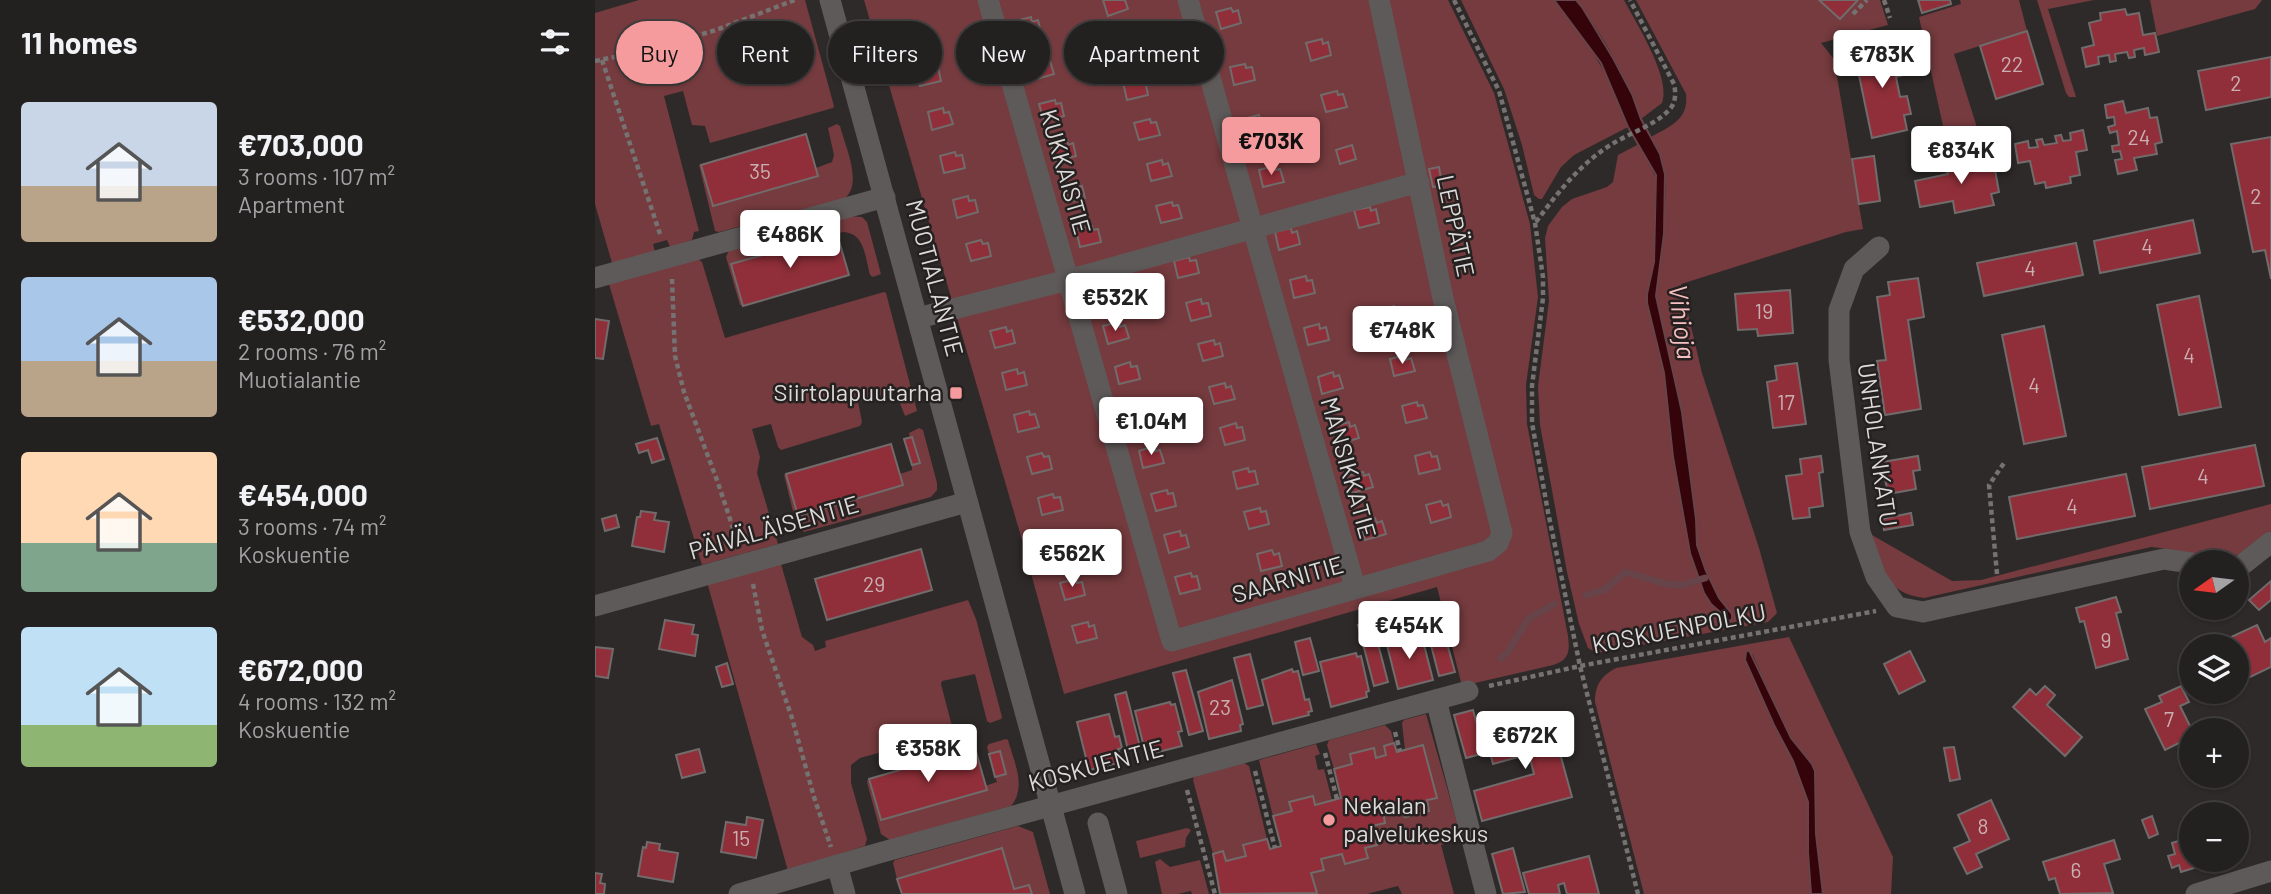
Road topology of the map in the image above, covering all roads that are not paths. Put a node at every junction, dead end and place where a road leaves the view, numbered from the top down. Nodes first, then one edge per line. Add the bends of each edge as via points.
1 (829, 0) edge
2 (988, 0) edge
3 (1188, 0) edge
4 (1378, 0) edge
5 (1419, 182) junction
6 (885, 197) junction
7 (1253, 229) junction
8 (1879, 247) dead end
9 (595, 278) edge
10 (1068, 279) junction
11 (918, 318) junction
12 (967, 502) junction
13 (2271, 542) edge
14 (1498, 543) joint
15 (2249, 559) edge
16 (2179, 561) edge
17 (1355, 587) junction
18 (595, 606) edge
19 (1172, 641) joint
20 (1468, 691) road end
21 (1436, 700) junction
22 (1051, 805) junction
23 (1098, 823) dead end
24 (837, 865) junction
25 (2271, 871) edge
26 (739, 894) edge
27 (845, 894) edge
28 (1075, 894) edge
29 (1117, 894) edge
30 (1486, 894) edge
31 (2196, 894) edge

1 - 6 street, MUOTIALANTIE
2 - 10 street, KUKKAISTIE
3 - 7 street, MANSIKKATIE
4 - 5 street, LEPPÄTIE
5 - 7 street
5 - 14 street, LEPPÄTIE via 1502,533
6 - 9 street
6 - 11 street, MUOTIALANTIE
7 - 10 street
7 - 17 street, MANSIKKATIE
8 - 16 street, UNHOLANKATU via 1854,269 1839,310 1839,360 1860,532 1876,578 1897,607 1923,612 2164,559
10 - 11 street
10 - 19 street, KUKKAISTIE
11 - 12 street, MUOTIALANTIE
12 - 18 street, PÄIVÄLÄISENTIE
12 - 22 street, MUOTIALANTIE
13 - 15 street
14 - 17 street, SAARNITIE via 1488,551
17 - 19 street, SAARNITIE
20 - 21 street, KOSKUENTIE
21 - 22 street, KOSKUENTIE
21 - 30 street
22 - 24 street, KOSKUENTIE
22 - 28 street, MUOTIALANTIE
23 - 29 street
24 - 26 street, KOSKUENTIE
24 - 27 street
25 - 31 street

